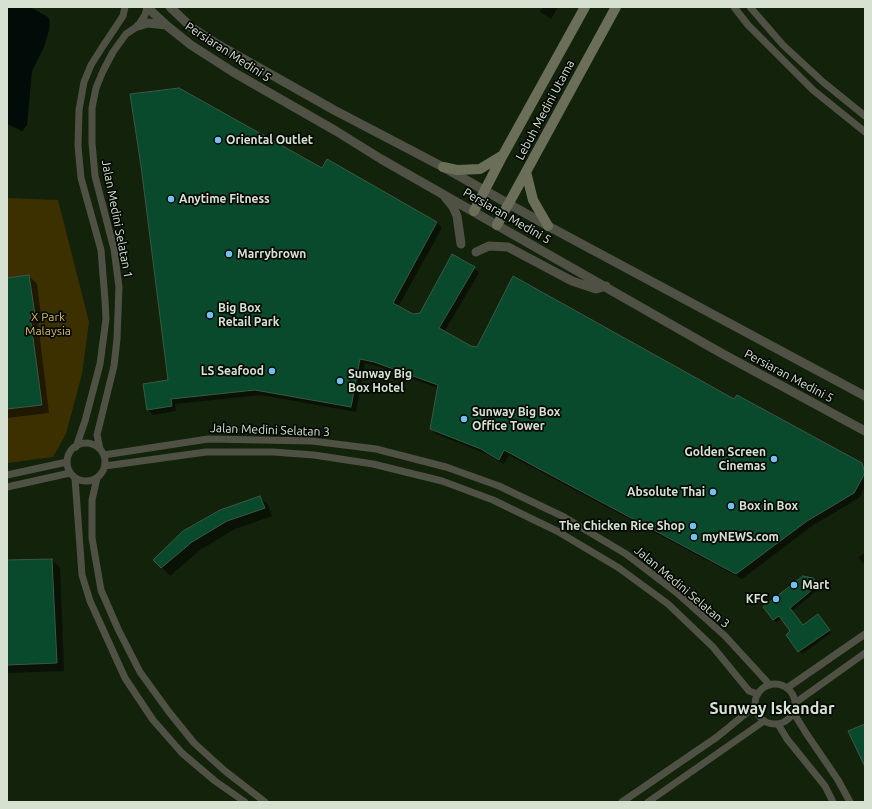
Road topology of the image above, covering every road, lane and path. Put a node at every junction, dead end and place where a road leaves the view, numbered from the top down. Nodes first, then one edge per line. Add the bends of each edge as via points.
1 (125, 7) edge
2 (147, 7) edge
3 (170, 7) edge
4 (585, 7) edge
5 (616, 7) edge
6 (734, 7) edge
7 (750, 7) edge
8 (166, 25) junction
9 (138, 26) junction
10 (865, 116) edge
11 (865, 132) edge
12 (503, 155) junction
13 (443, 167) junction
14 (526, 172) junction
15 (485, 191) junction
16 (442, 193) junction
17 (509, 204) junction
18 (474, 212) junction
19 (497, 225) junction
20 (548, 226) junction
21 (461, 244) dead end
22 (476, 252) dead end
23 (606, 286) junction
24 (865, 396) edge
25 (865, 431) edge
26 (76, 447) junction
27 (102, 452) junction
28 (67, 462) junction
29 (105, 466) junction
30 (7, 475) edge
31 (73, 475) junction
32 (98, 478) junction
33 (7, 487) edge
34 (865, 634) edge
35 (865, 652) edge
36 (770, 685) junction
37 (787, 688) junction
38 (758, 694) junction
39 (795, 703) junction
40 (755, 706) junction
41 (793, 712) junction
42 (764, 721) junction
43 (778, 724) junction
44 (245, 802) edge
45 (265, 802) edge
46 (622, 802) edge
47 (648, 802) edge
48 (833, 802) edge
49 (850, 802) edge

1 - 26 street, Jalan Medini Selatan 1 via 118,25 91,65 84,82 79,110 78,146 81,178 101,250 106,319 100,364
2 - 8 street, Persiaran Medini 5
2 - 9 street, Jalan Medini Selatan 1
3 - 13 street, Persiaran Medini 5 via 191,26 218,44 334,110
4 - 12 main road, Lebuh Medini Utama
5 - 14 main road, Lebuh Medini Utama
6 - 11 street via 748,25 813,90
7 - 10 street via 783,45
8 - 9 street
8 - 16 street, Persiaran Medini 5 via 191,45 233,72
9 - 27 street, Jalan Medini Selatan 1 via 126,34 103,71 92,108 92,143 96,176 112,242 119,286 114,366 97,435
12 - 13 main road via 480,169 457,170
12 - 15 main road, Lebuh Medini Utama
13 - 15 street, Persiaran Medini 5
14 - 17 main road, Lebuh Medini Utama
14 - 20 main road via 533,200
15 - 17 street, Persiaran Medini 5
15 - 18 main road, Lebuh Medini Utama
16 - 18 street, Persiaran Medini 5
16 - 21 street via 457,216
17 - 19 main road, Lebuh Medini Utama
17 - 20 street, Persiaran Medini 5
18 - 19 street, Persiaran Medini 5
19 - 23 street, Persiaran Medini 5
20 - 24 street, Persiaran Medini 5
22 - 23 street via 489,246 508,247 572,281 596,289
23 - 25 street, Persiaran Medini 5 via 721,353
26 - 27 street via 90,444
26 - 28 street via 70,453
27 - 29 street
27 - 36 street, Jalan Medini Selatan 3 via 208,439 312,441 382,450 499,486 564,517 626,554 677,593 725,636
28 - 30 street
28 - 31 street
29 - 32 street
29 - 38 street, Jalan Medini Selatan 3 via 206,452 273,452 374,464 442,481 493,500 557,531 619,568 668,604 713,647 749,691
31 - 32 street via 82,481
31 - 33 street
31 - 44 street via 82,575 90,601 126,678 153,720 182,753
32 - 45 street via 92,500 92,538 101,590 140,672 194,743
34 - 37 street
35 - 39 street
36 - 37 street
36 - 38 street
37 - 39 street
38 - 40 street
39 - 41 street
40 - 42 street
40 - 46 street via 717,737
41 - 43 street via 789,718
41 - 49 street
42 - 43 street
42 - 47 street
43 - 48 street via 825,786

